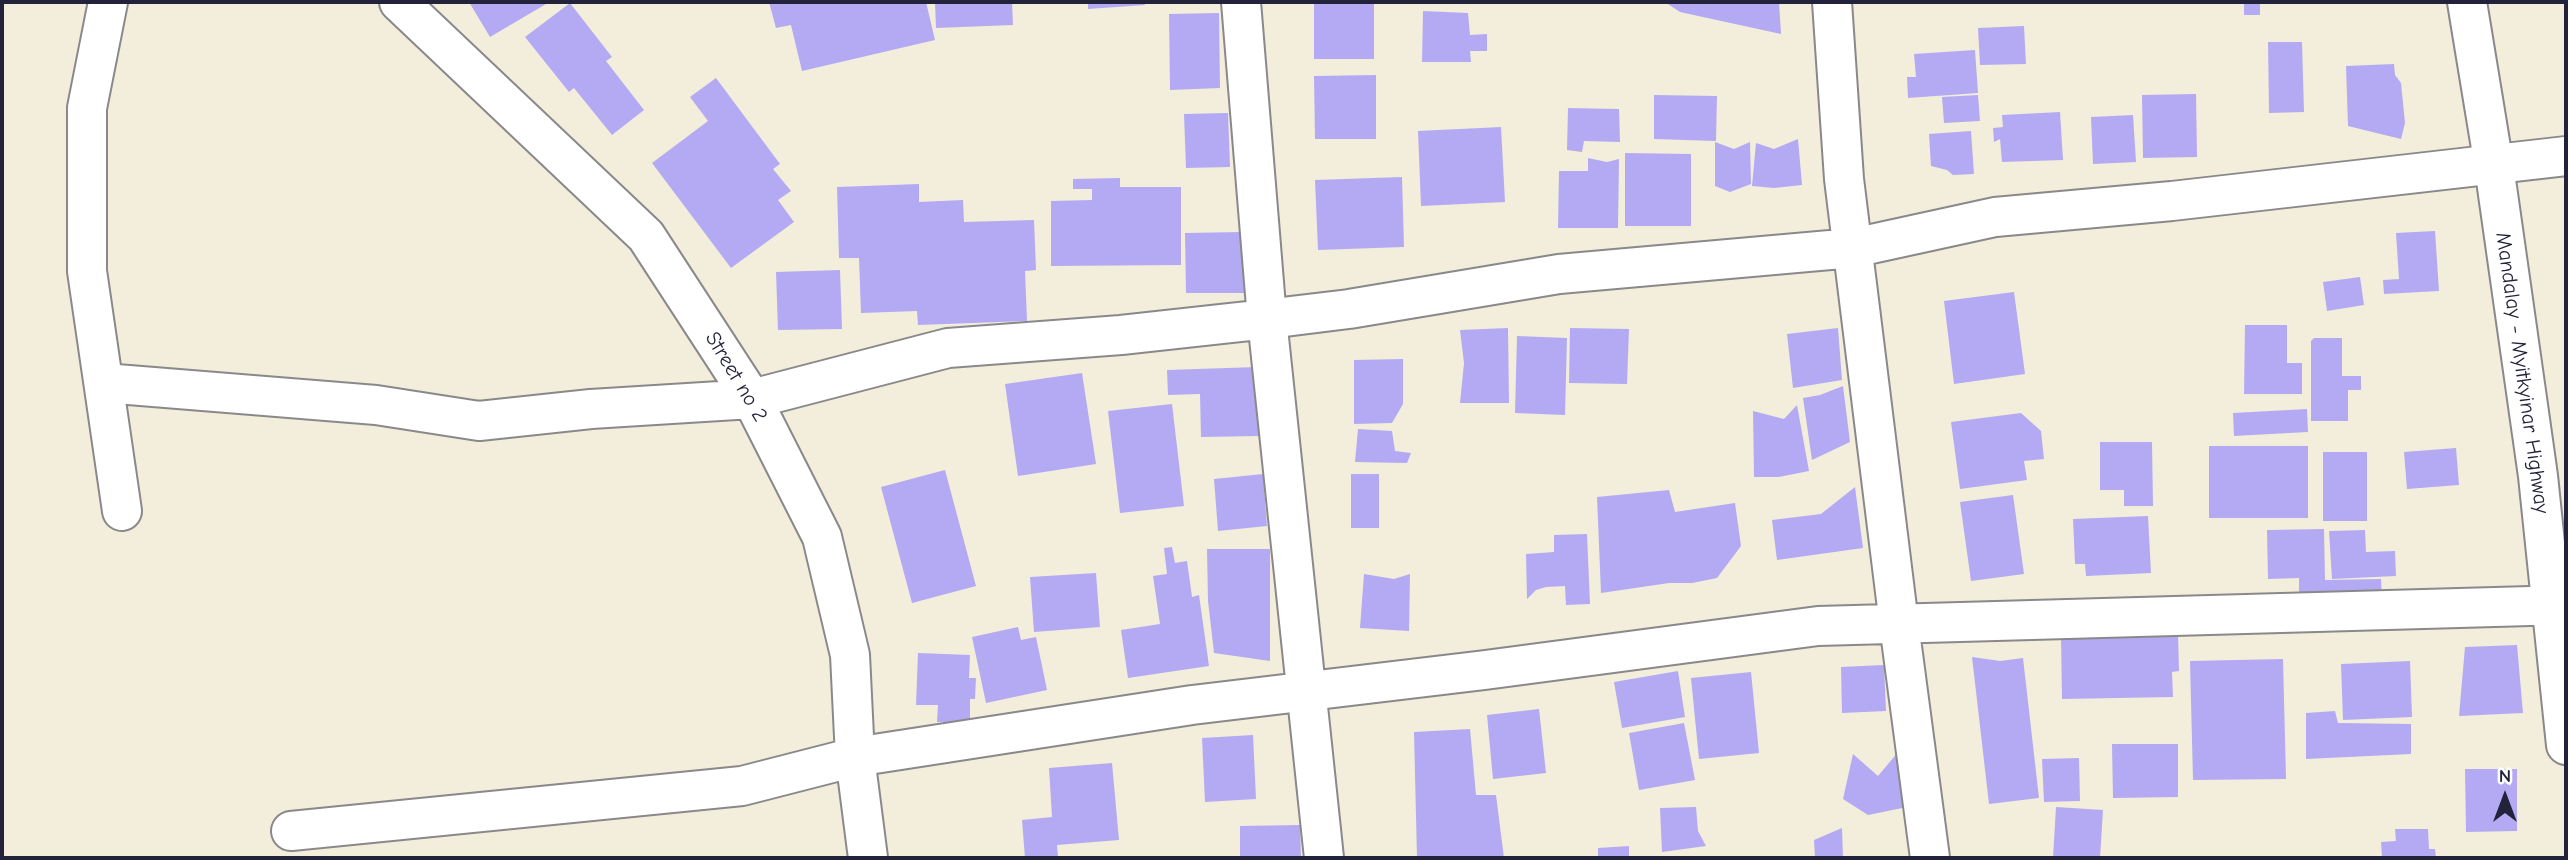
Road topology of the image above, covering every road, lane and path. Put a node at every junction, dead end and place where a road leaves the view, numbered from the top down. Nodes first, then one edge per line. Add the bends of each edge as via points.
1 (108, 2) edge
2 (399, 2) edge
3 (1241, 2) edge
4 (1832, 2) edge
5 (2467, 2) edge
6 (2566, 156) edge
7 (2494, 166) junction
8 (1853, 248) junction
9 (1267, 319) junction
10 (104, 383) junction
11 (752, 399) junction
12 (122, 511) dead end
13 (2559, 606) edge
14 (1899, 624) junction
15 (1306, 692) junction
16 (2566, 746) edge
17 (855, 757) junction
18 (291, 831) dead end
19 (868, 858) edge
20 (1324, 858) edge
21 (1930, 858) edge

1 - 10 main road via 87,108 87,271
2 - 11 main road, Street no 2 via 646,236
3 - 9 main road
4 - 8 main road
5 - 7 main road, Mandalay - Myitkyinar Highway
6 - 7 main road
7 - 8 main road via 1995,217
7 - 13 main road, Mandalay - Myitkyinar Highway
8 - 9 main road via 1559,274
8 - 14 main road
9 - 11 main road via 948,348
9 - 15 main road
10 - 11 main road via 376,405 479,421
10 - 12 main road
11 - 17 main road, Street no 2 via 822,537 850,655
13 - 14 main road
13 - 16 main road, Mandalay - Myitkyinar Highway
14 - 15 main road via 1818,626
14 - 21 main road
15 - 17 main road
15 - 20 main road
17 - 18 main road via 742,786
17 - 19 main road, Street no 2

